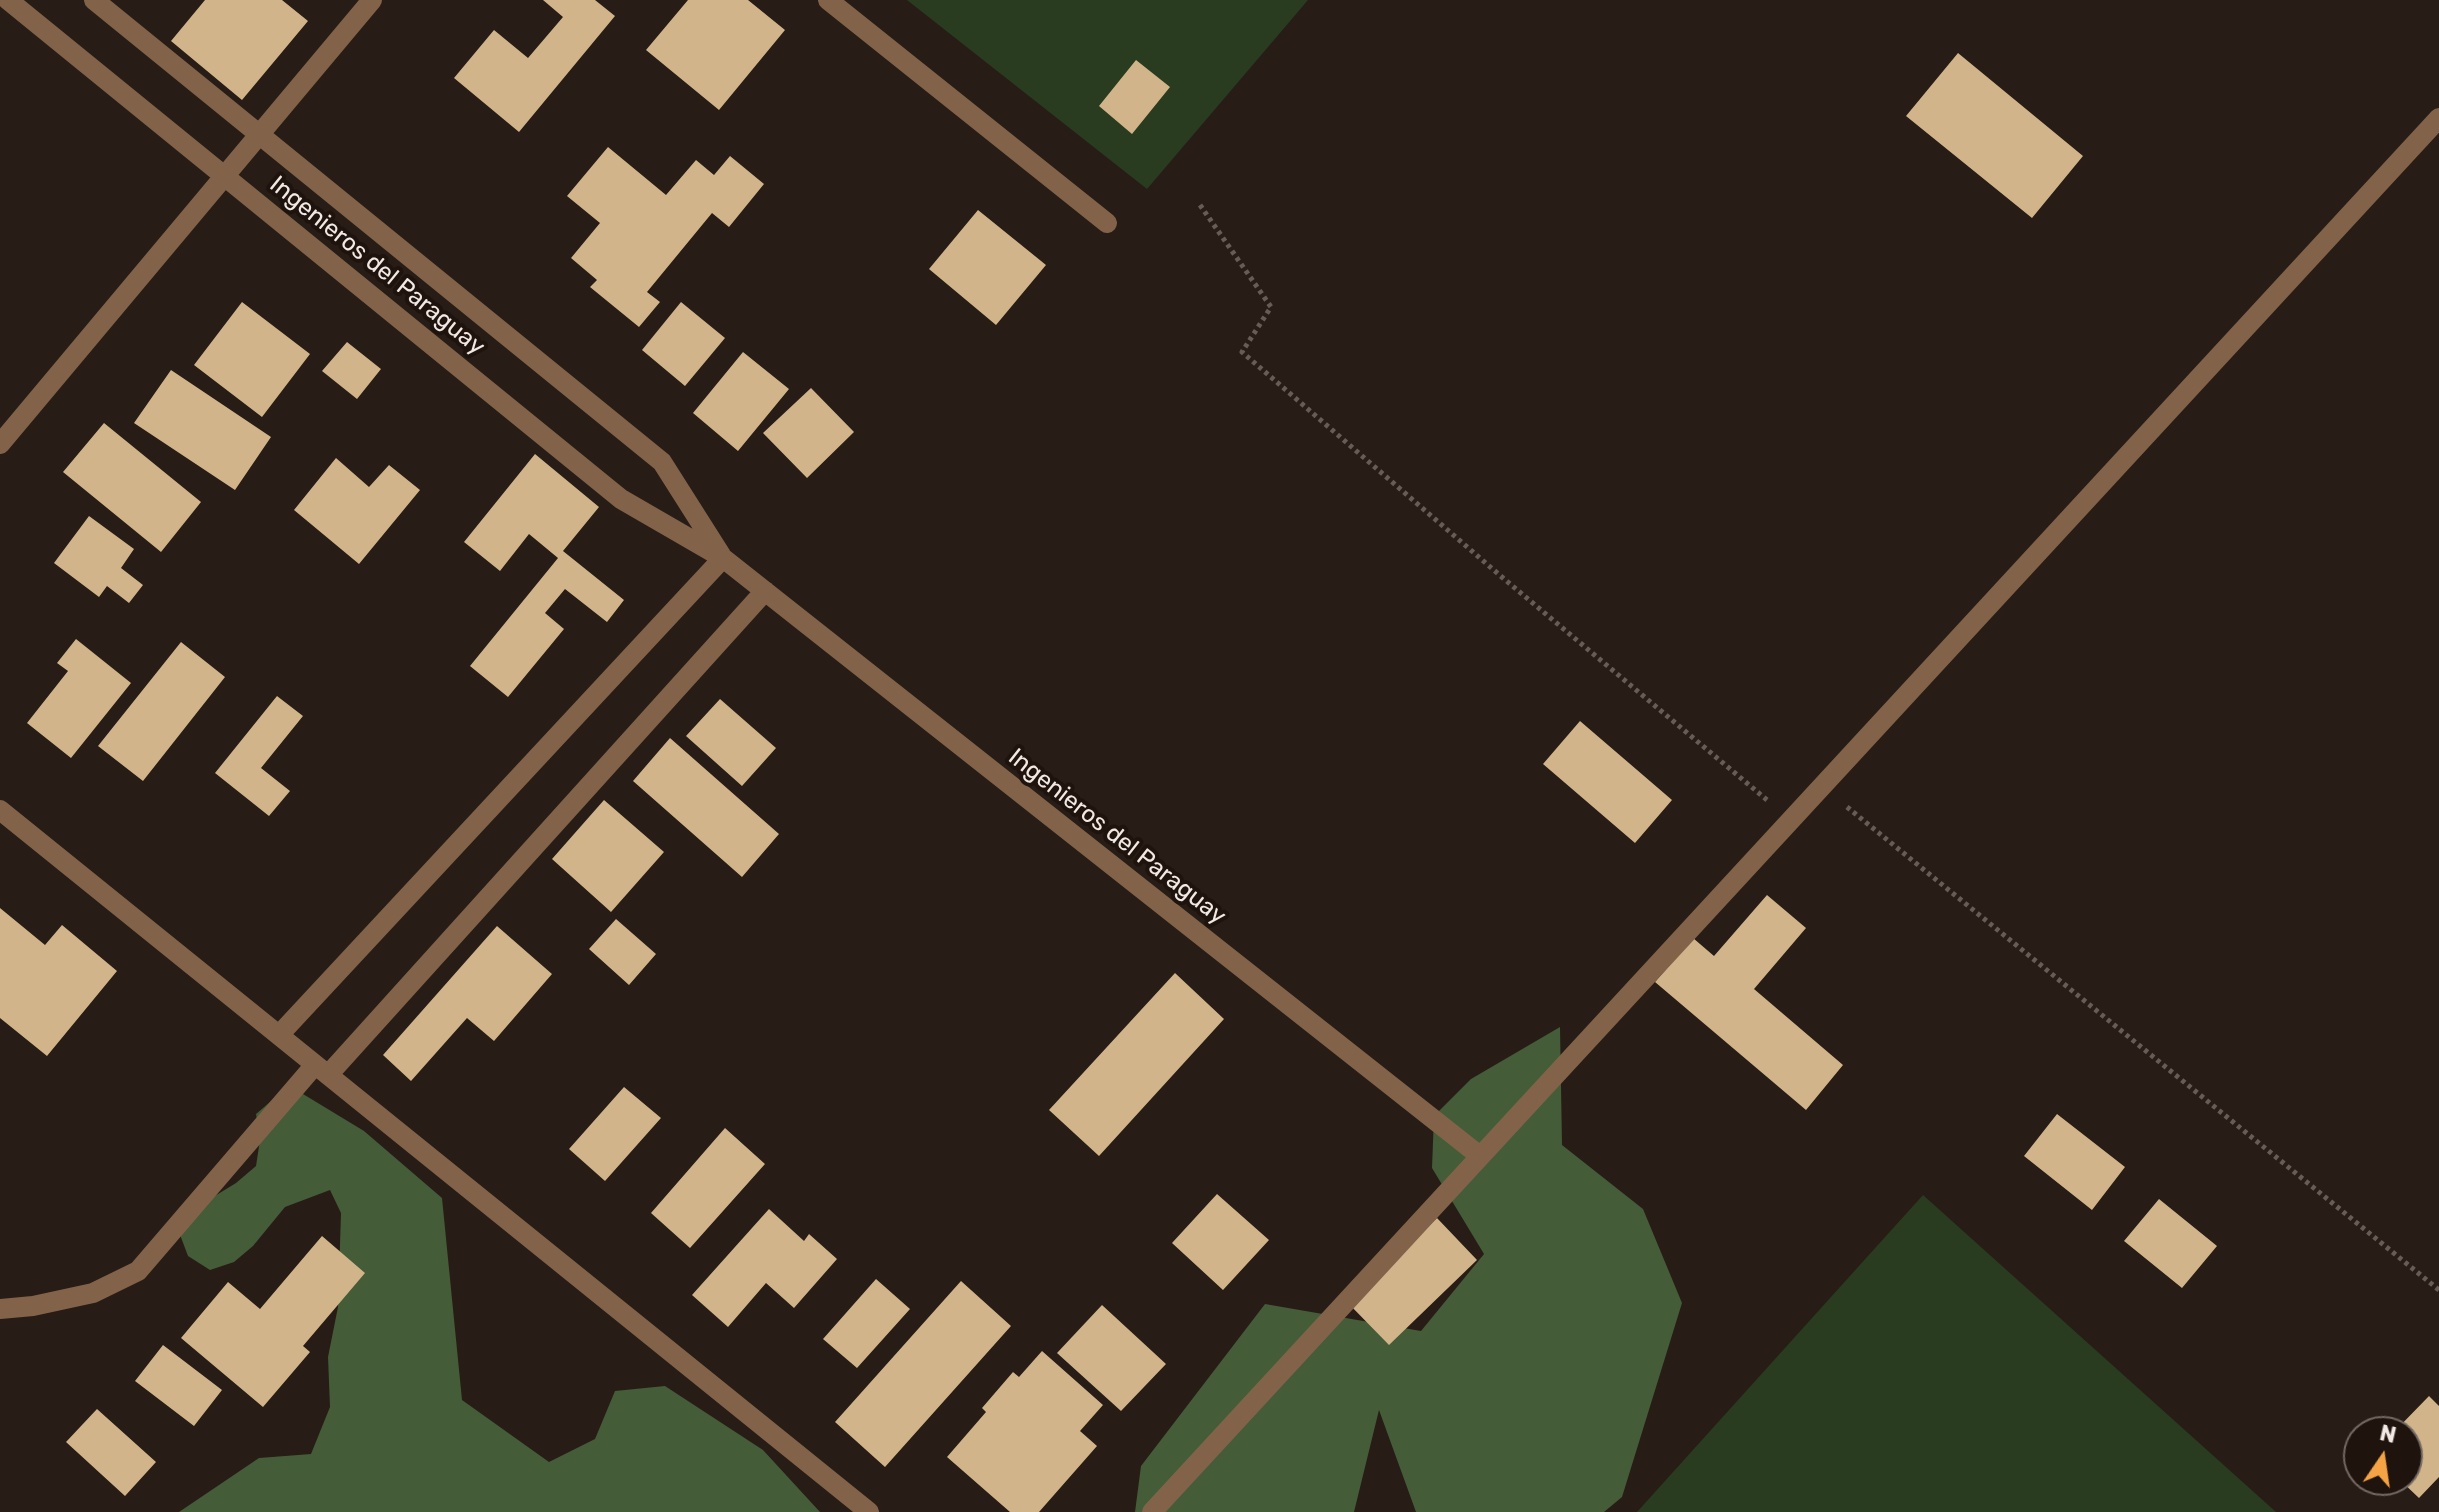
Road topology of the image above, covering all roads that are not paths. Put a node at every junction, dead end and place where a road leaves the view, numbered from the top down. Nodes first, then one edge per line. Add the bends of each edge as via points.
1 (8, 0) edge
2 (94, 0) edge
3 (372, 0) edge
4 (828, 0) edge
5 (2439, 118) edge
6 (259, 134) junction
7 (225, 176) junction
8 (1107, 223) dead end
9 (0, 444) edge
10 (723, 558) junction
11 (765, 591) junction
12 (0, 810) edge
13 (279, 1035) junction
14 (321, 1070) junction
15 (1480, 1156) junction
16 (0, 1309) edge
17 (869, 1512) edge
18 (1152, 1512) edge

1 - 7 street, Ingenieros del Paraguay
2 - 6 street, Ingenieros del Paraguay
3 - 6 street
4 - 8 street
5 - 15 street
6 - 7 street
6 - 10 street, Ingenieros del Paraguay via 662,462
7 - 9 street
7 - 10 street, Ingenieros del Paraguay via 621,499
10 - 11 street, Ingenieros del Paraguay
10 - 13 street
11 - 14 street
11 - 15 street, Ingenieros del Paraguay
12 - 13 street
13 - 14 street
14 - 16 street via 138,1271 93,1293
14 - 17 street
15 - 18 street

